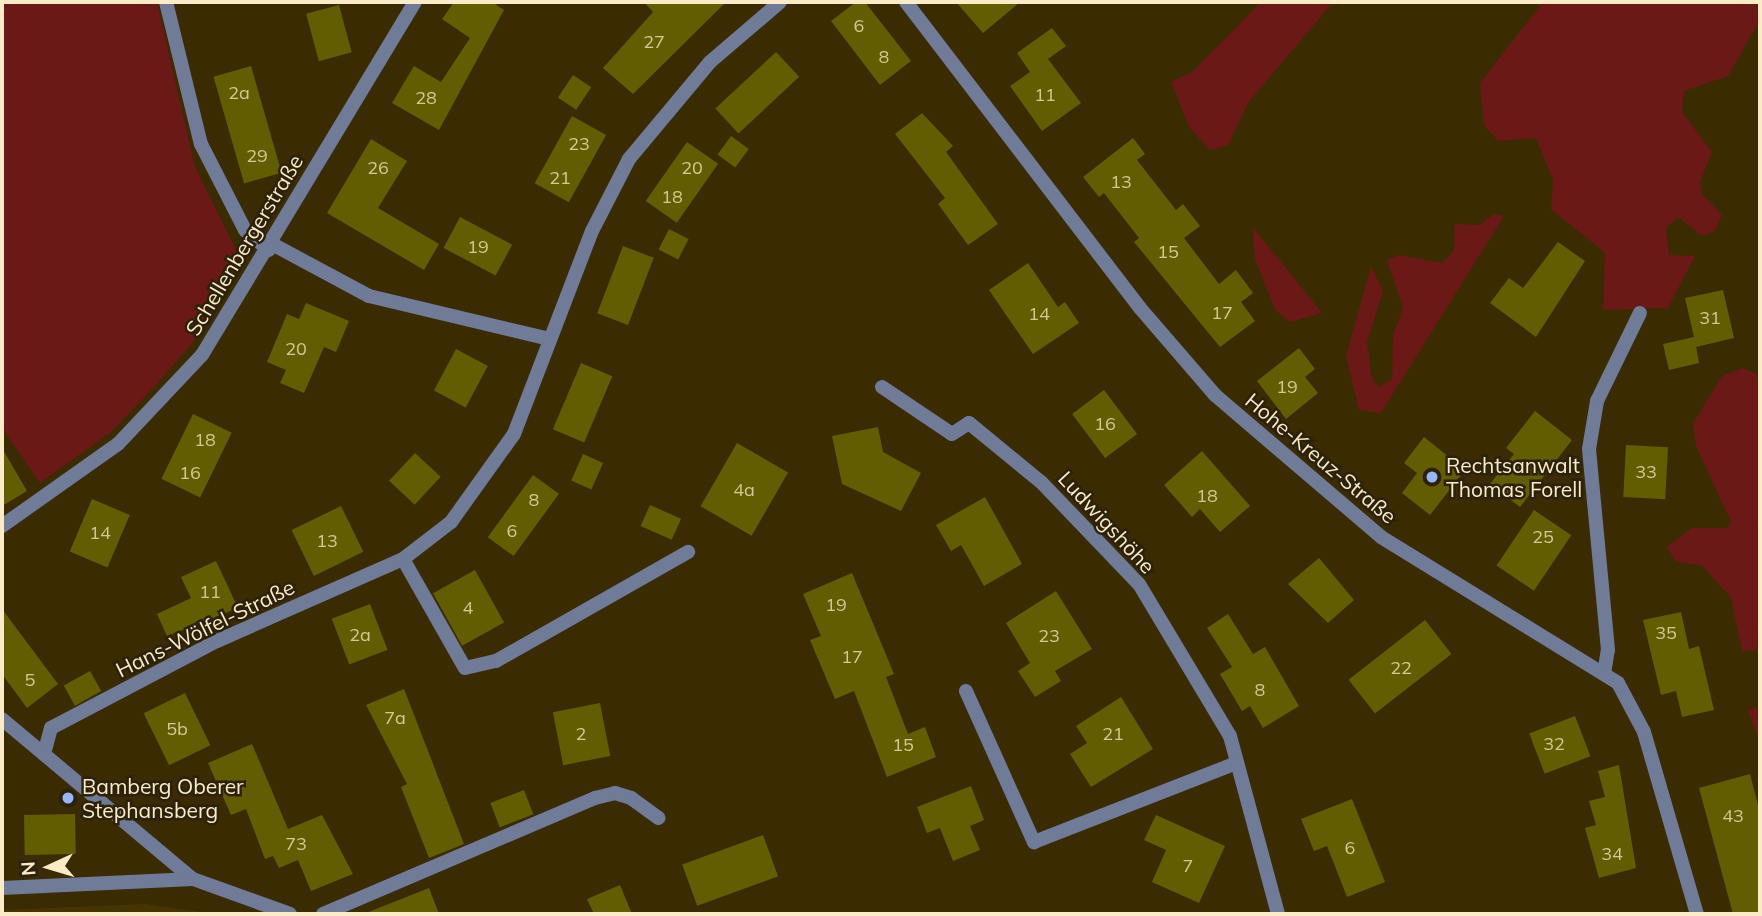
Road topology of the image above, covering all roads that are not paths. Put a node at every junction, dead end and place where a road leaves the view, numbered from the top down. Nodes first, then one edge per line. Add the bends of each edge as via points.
1 (166, 2) edge
2 (415, 2) edge
3 (780, 2) edge
4 (906, 2) edge
5 (270, 247) junction
6 (1640, 313) dead end
7 (550, 339) junction
8 (882, 387) dead end
9 (2, 526) edge
10 (688, 552) dead end
11 (403, 559) junction
12 (1604, 674) junction
13 (966, 691) dead end
14 (2, 719) edge
15 (44, 754) junction
16 (1237, 763) junction
17 (659, 818) dead end
18 (193, 879) junction
19 (2, 888) edge
20 (290, 914) edge
21 (323, 914) edge
22 (1278, 914) edge
23 (1697, 914) edge

1 - 5 street via 201,144 245,230
2 - 5 street, Schellenbergerstraße
3 - 7 street, Hans-Wölfel-Straße via 710,62 629,159 592,231
4 - 12 street, Hohe-Kreuz-Straße via 1140,308 1215,395 1381,537
5 - 7 street via 369,296
5 - 9 street, Schellenbergerstraße via 173,389 118,444
6 - 12 street via 1597,401 1589,449 1608,650
7 - 11 street, Hans-Wölfel-Straße via 514,434 484,482 430,542
8 - 16 street, Ludwigshöhe via 952,434 969,423 1096,536 1179,644 1214,703
10 - 11 street via 496,662 465,668
11 - 15 street, Hans-Wölfel-Straße via 217,642 51,728
12 - 23 street, Hohe-Kreuz-Straße via 1618,683 1644,732
13 - 16 street via 1034,842
14 - 15 street
15 - 18 street
16 - 22 street, Ludwigshöhe
17 - 21 street via 631,797 615,793 595,798
18 - 19 street
18 - 20 street

